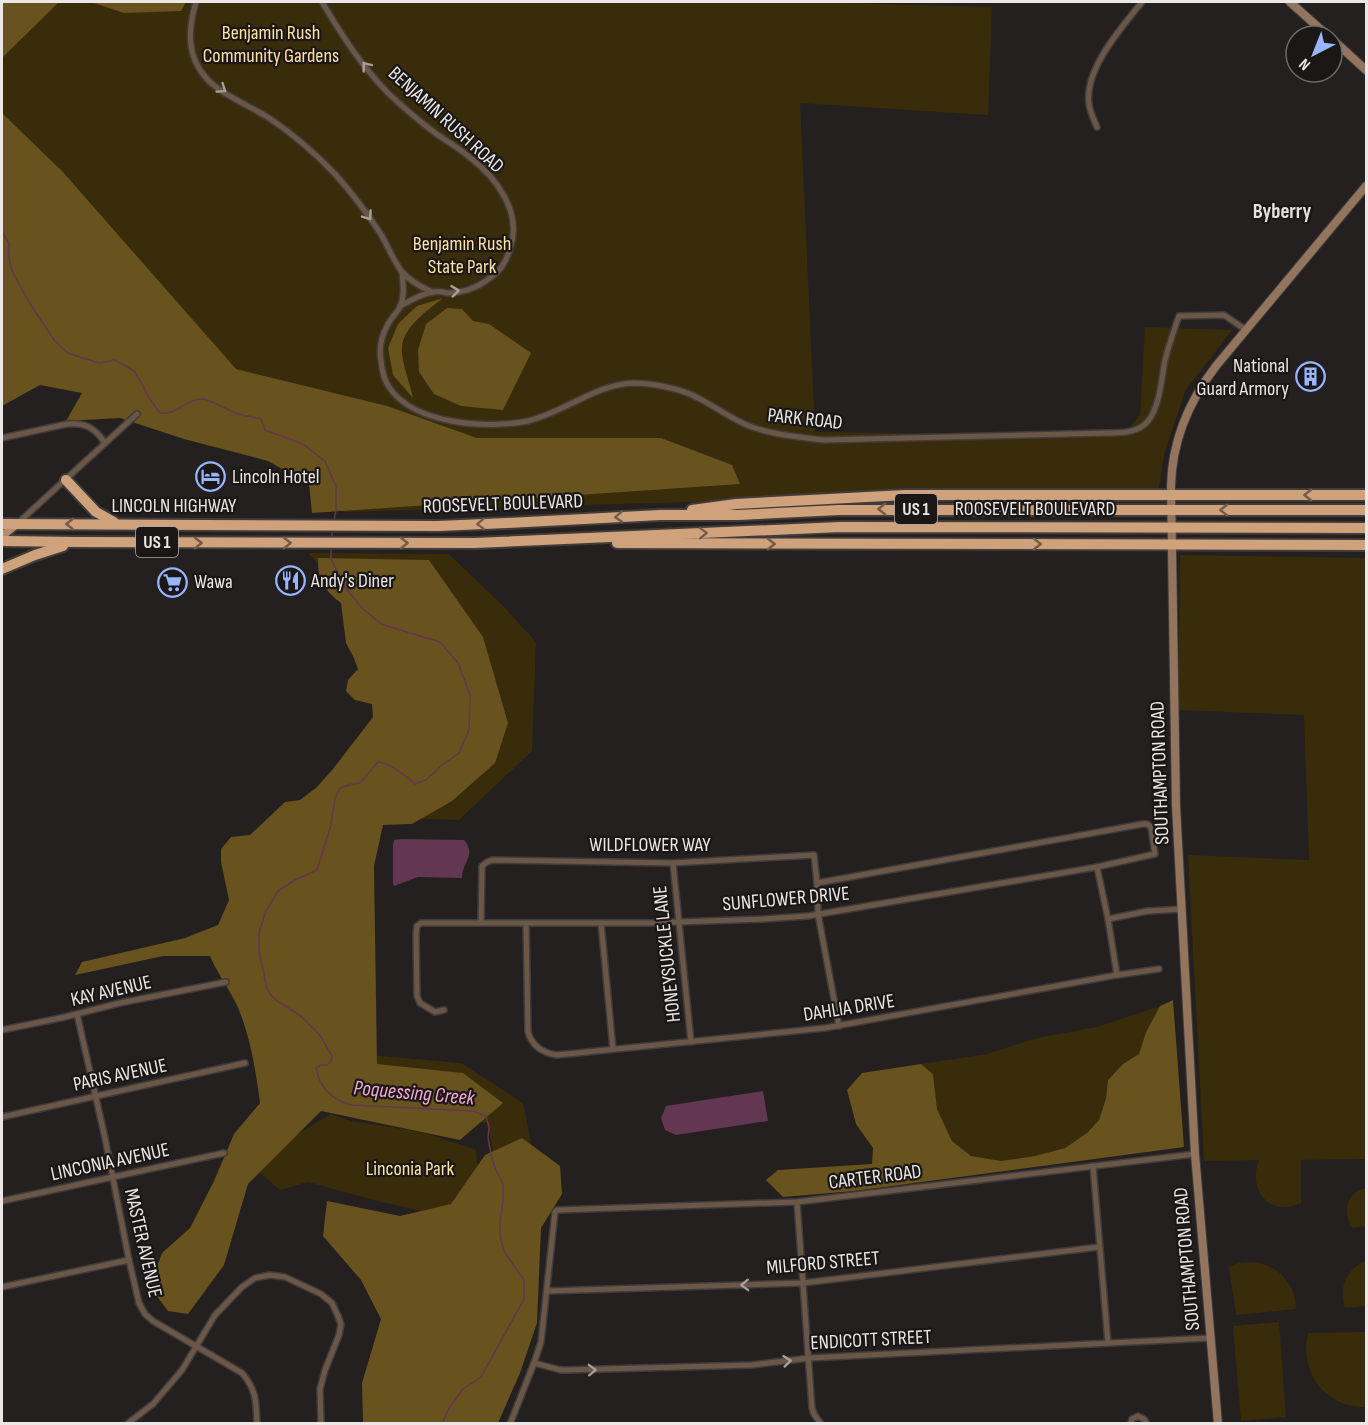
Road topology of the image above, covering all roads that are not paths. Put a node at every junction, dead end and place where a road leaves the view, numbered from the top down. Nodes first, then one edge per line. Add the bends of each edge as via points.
1 (196, 2) edge
2 (322, 2) edge
3 (1142, 2) edge
4 (1290, 2) edge
5 (1315, 24) edge
6 (1344, 50) edge
7 (1366, 70) edge
8 (1096, 127) dead end
9 (1366, 186) edge
10 (402, 272) junction
11 (433, 292) junction
12 (400, 306) junction
13 (1246, 330) junction
14 (137, 414) dead end
15 (2, 438) edge
16 (105, 443) junction
17 (66, 480) junction
18 (1171, 495) junction
19 (1366, 495) edge
20 (1366, 508) edge
21 (1171, 510) junction
22 (660, 515) junction
23 (2, 524) edge
24 (17, 524) junction
25 (123, 524) junction
26 (346, 526) joint
27 (1172, 527) junction
28 (1366, 530) edge
29 (560, 540) junction
30 (3, 541) edge
31 (76, 542) junction
32 (346, 543) joint
33 (1172, 544) junction
34 (1366, 545) edge
35 (2, 569) edge
36 (673, 862) junction
37 (1097, 867) junction
38 (817, 883) junction
39 (1182, 909) junction
40 (818, 914) junction
41 (1108, 919) junction
42 (678, 922) junction
43 (481, 923) junction
44 (526, 923) junction
45 (602, 923) junction
46 (1159, 969) dead end
47 (1117, 975) junction
48 (226, 982) dead end
49 (444, 1010) dead end
50 (77, 1014) junction
51 (839, 1026) junction
52 (2, 1030) edge
53 (691, 1042) junction
54 (613, 1049) junction
55 (245, 1063) dead end
56 (95, 1095) junction
57 (2, 1116) edge
58 (224, 1153) dead end
59 (1195, 1154) junction
60 (1093, 1166) junction
61 (113, 1177) junction
62 (2, 1201) edge
63 (797, 1202) junction
64 (1100, 1247) junction
65 (129, 1260) junction
66 (803, 1283) junction
67 (2, 1287) edge
68 (547, 1291) junction
69 (1210, 1338) junction
70 (1108, 1343) junction
71 (196, 1346) junction
72 (809, 1358) junction
73 (534, 1363) junction
74 (127, 1424) edge
75 (257, 1424) edge
76 (321, 1424) edge
77 (510, 1424) edge
78 (821, 1424) edge
79 (1131, 1424) edge
80 (1147, 1424) edge
81 (1218, 1424) edge

1 -> 10 street via 190,22 190,44 207,78 269,118 325,164 368,216
11 -> 2 street, BENJAMIN RUSH ROAD via 472,289 491,278 506,262 514,239 513,219 504,195 487,172 414,117 387,91 335,26
3 - 8 street via 1118,31 1091,81 1089,105
4 - 5 street
6 - 7 street
9 - 13 street, SOUTHAMPTON ROAD
10 - 11 street
10 - 12 street
11 - 12 street, BENJAMIN RUSH ROAD
12 - 13 street, PARK ROAD via 382,336 384,376 394,394 409,407 445,420 494,425 528,421 603,389 634,383 694,395 750,426 824,440 1129,432 1142,427 1155,409 1179,316 1224,315
13 - 18 street, SOUTHAMPTON ROAD via 1203,384 1187,412 1174,454
14 - 16 street
15 - 16 street via 78,424 93,429
16 - 17 street
17 - 24 street
17 - 25 highway via 96,512
19 -> 18 highway, ROOSEVELT BOULEVARD / US 1
18 - 21 street, SOUTHAMPTON ROAD
18 - 22 highway, ROOSEVELT BOULEVARD / US 1 via 882,495 736,504
20 -> 21 highway, ROOSEVELT BOULEVARD / US 1
21 -> 22 highway, ROOSEVELT BOULEVARD / US 1 via 858,509
21 - 27 street, SOUTHAMPTON ROAD
22 -> 26 highway, ROOSEVELT BOULEVARD / US 1
23 - 24 highway, LINCOLN HIGHWAY / US 1
25 -> 24 highway, LINCOLN HIGHWAY / US 1
24 - 30 main road
25 - 26 highway, LINCOLN HIGHWAY / US 1
27 - 28 highway, ROOSEVELT BOULEVARD / US 1
29 -> 27 highway, ROOSEVELT BOULEVARD / US 1 via 840,527
27 - 33 street, SOUTHAMPTON ROAD
32 -> 29 highway, ROOSEVELT BOULEVARD / US 1
29 -> 33 highway, ROOSEVELT BOULEVARD / US 1
30 - 31 highway, LINCOLN HIGHWAY / US 1
31 -> 32 highway, LINCOLN HIGHWAY / US 1
31 - 35 highway
33 - 34 highway, ROOSEVELT BOULEVARD / US 1
33 - 39 street, SOUTHAMPTON ROAD
36 - 38 street, WILDFLOWER WAY via 814,855
36 - 42 street, HONEYSUCKLE LANE
36 - 43 street, WILDFLOWER WAY via 492,860 482,866
37 - 38 street, SUNFLOWER DRIVE via 1155,854 1151,827 1143,824
37 - 40 street, SUNFLOWER DRIVE
37 - 41 street
38 - 40 street
39 - 41 street
39 - 59 street, SOUTHAMPTON ROAD
40 - 42 street, SUNFLOWER DRIVE
40 - 51 street
41 - 47 street
42 - 45 street, SUNFLOWER DRIVE
42 - 53 street, HONEYSUCKLE LANE
43 - 44 street, SUNFLOWER DRIVE
43 - 49 street, SUNFLOWER DRIVE via 417,926 417,996 420,1003 435,1012
44 - 45 street, SUNFLOWER DRIVE
44 - 54 street, DAHLIA DRIVE via 530,1040 541,1050 558,1055
45 - 54 street
46 - 47 street, DAHLIA DRIVE
47 - 51 street, DAHLIA DRIVE
48 - 50 street, KAY AVENUE
50 - 52 street, KAY AVENUE
50 - 56 street, MASTER AVENUE
51 - 53 street, DAHLIA DRIVE
53 - 54 street, DAHLIA DRIVE
55 - 56 street, PARIS AVENUE
56 - 57 street, PARIS AVENUE
56 - 61 street, MASTER AVENUE
58 - 61 street, LINCONIA AVENUE
59 - 60 street, CARTER ROAD
59 - 69 street, SOUTHAMPTON ROAD
60 - 63 street, CARTER ROAD
60 - 64 street
61 - 62 street, LINCONIA AVENUE
61 - 65 street, MASTER AVENUE
63 - 66 street
63 - 68 street, CARTER ROAD via 557,1210
64 - 66 street, MILFORD STREET
64 - 70 street
65 - 67 street
65 - 71 street, MASTER AVENUE via 145,1314
66 -> 68 street, MILFORD STREET
66 - 72 street
68 - 73 street
69 - 70 street, ENDICOTT STREET
69 - 81 street, SOUTHAMPTON ROAD
70 - 72 street, ENDICOTT STREET
71 - 74 street via 182,1370 153,1404
71 - 75 street, MASTER AVENUE via 242,1373 251,1383
71 - 76 street via 215,1315 255,1278 285,1277 321,1294 332,1303 341,1324 320,1389
73 -> 72 street, ENDICOTT STREET via 567,1371 752,1365
72 - 78 street via 812,1408
73 - 77 street
79 - 80 street via 1138,1416

